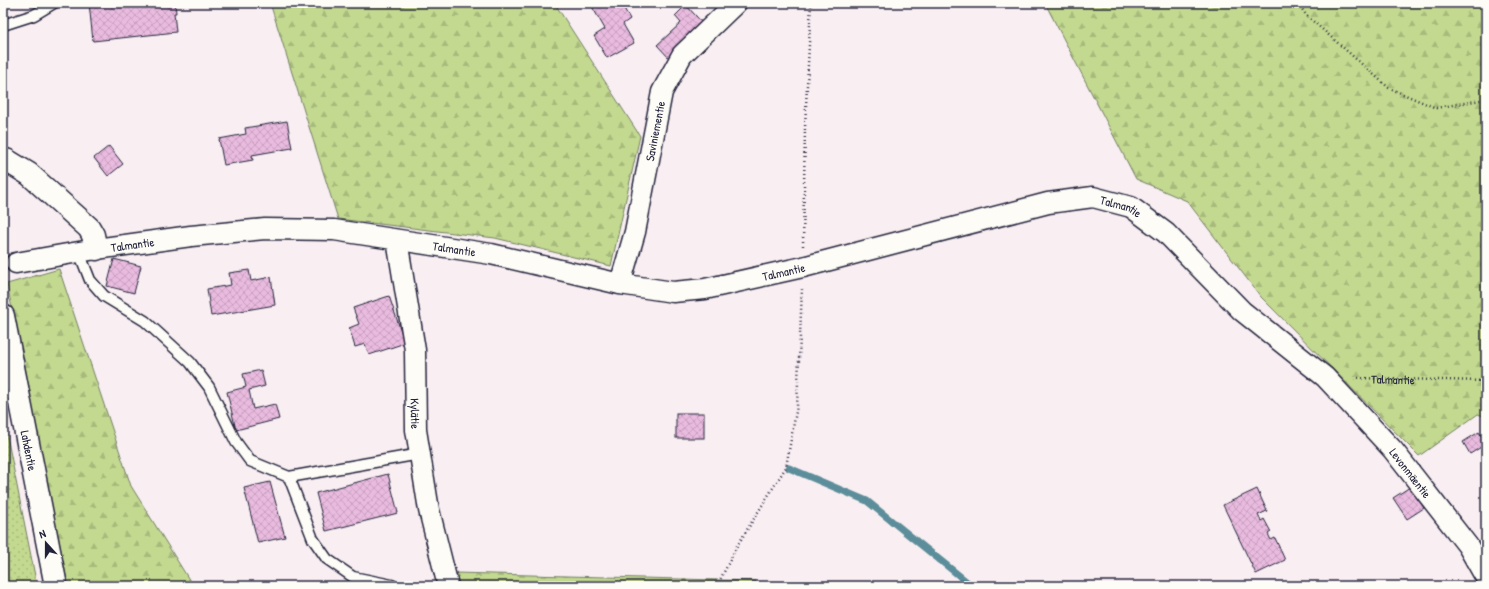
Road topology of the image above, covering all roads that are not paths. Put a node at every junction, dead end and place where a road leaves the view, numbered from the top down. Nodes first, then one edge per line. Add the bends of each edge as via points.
1 (54, 3) edge
2 (736, 3) edge
3 (3, 25) edge
4 (3, 160) edge
5 (397, 240) junction
6 (87, 250) junction
7 (16, 263) dead end
8 (620, 284) junction
9 (3, 316) edge
10 (1326, 377) joint
11 (420, 454) junction
12 (289, 477) junction
13 (1486, 578) edge
14 (392, 585) dead end
15 (56, 586) edge
16 (448, 586) edge

1 - 3 lane via 34,16
2 - 8 street, Saviniementie via 682,55 662,92 635,232
4 - 6 main road via 29,174 89,228 93,235
5 - 6 street, Talmantie via 334,230 265,228
5 - 8 street, Talmantie via 491,254
5 - 11 street, Kylätie via 415,350 416,430
6 - 7 street, Talmantie
6 - 12 lane via 90,280 104,296 145,322 190,362 209,387 236,442 250,461
8 - 10 street, Talmantie via 673,292 705,289 803,267 1048,203 1093,197 1131,207 1166,232 1242,311
9 - 15 main road, Lahdentie
10 - 13 street, Levonmäentie via 1393,450 1468,546
11 - 12 lane
11 - 16 street, Kylätie via 429,510
12 - 14 lane via 312,539 327,559 353,577

